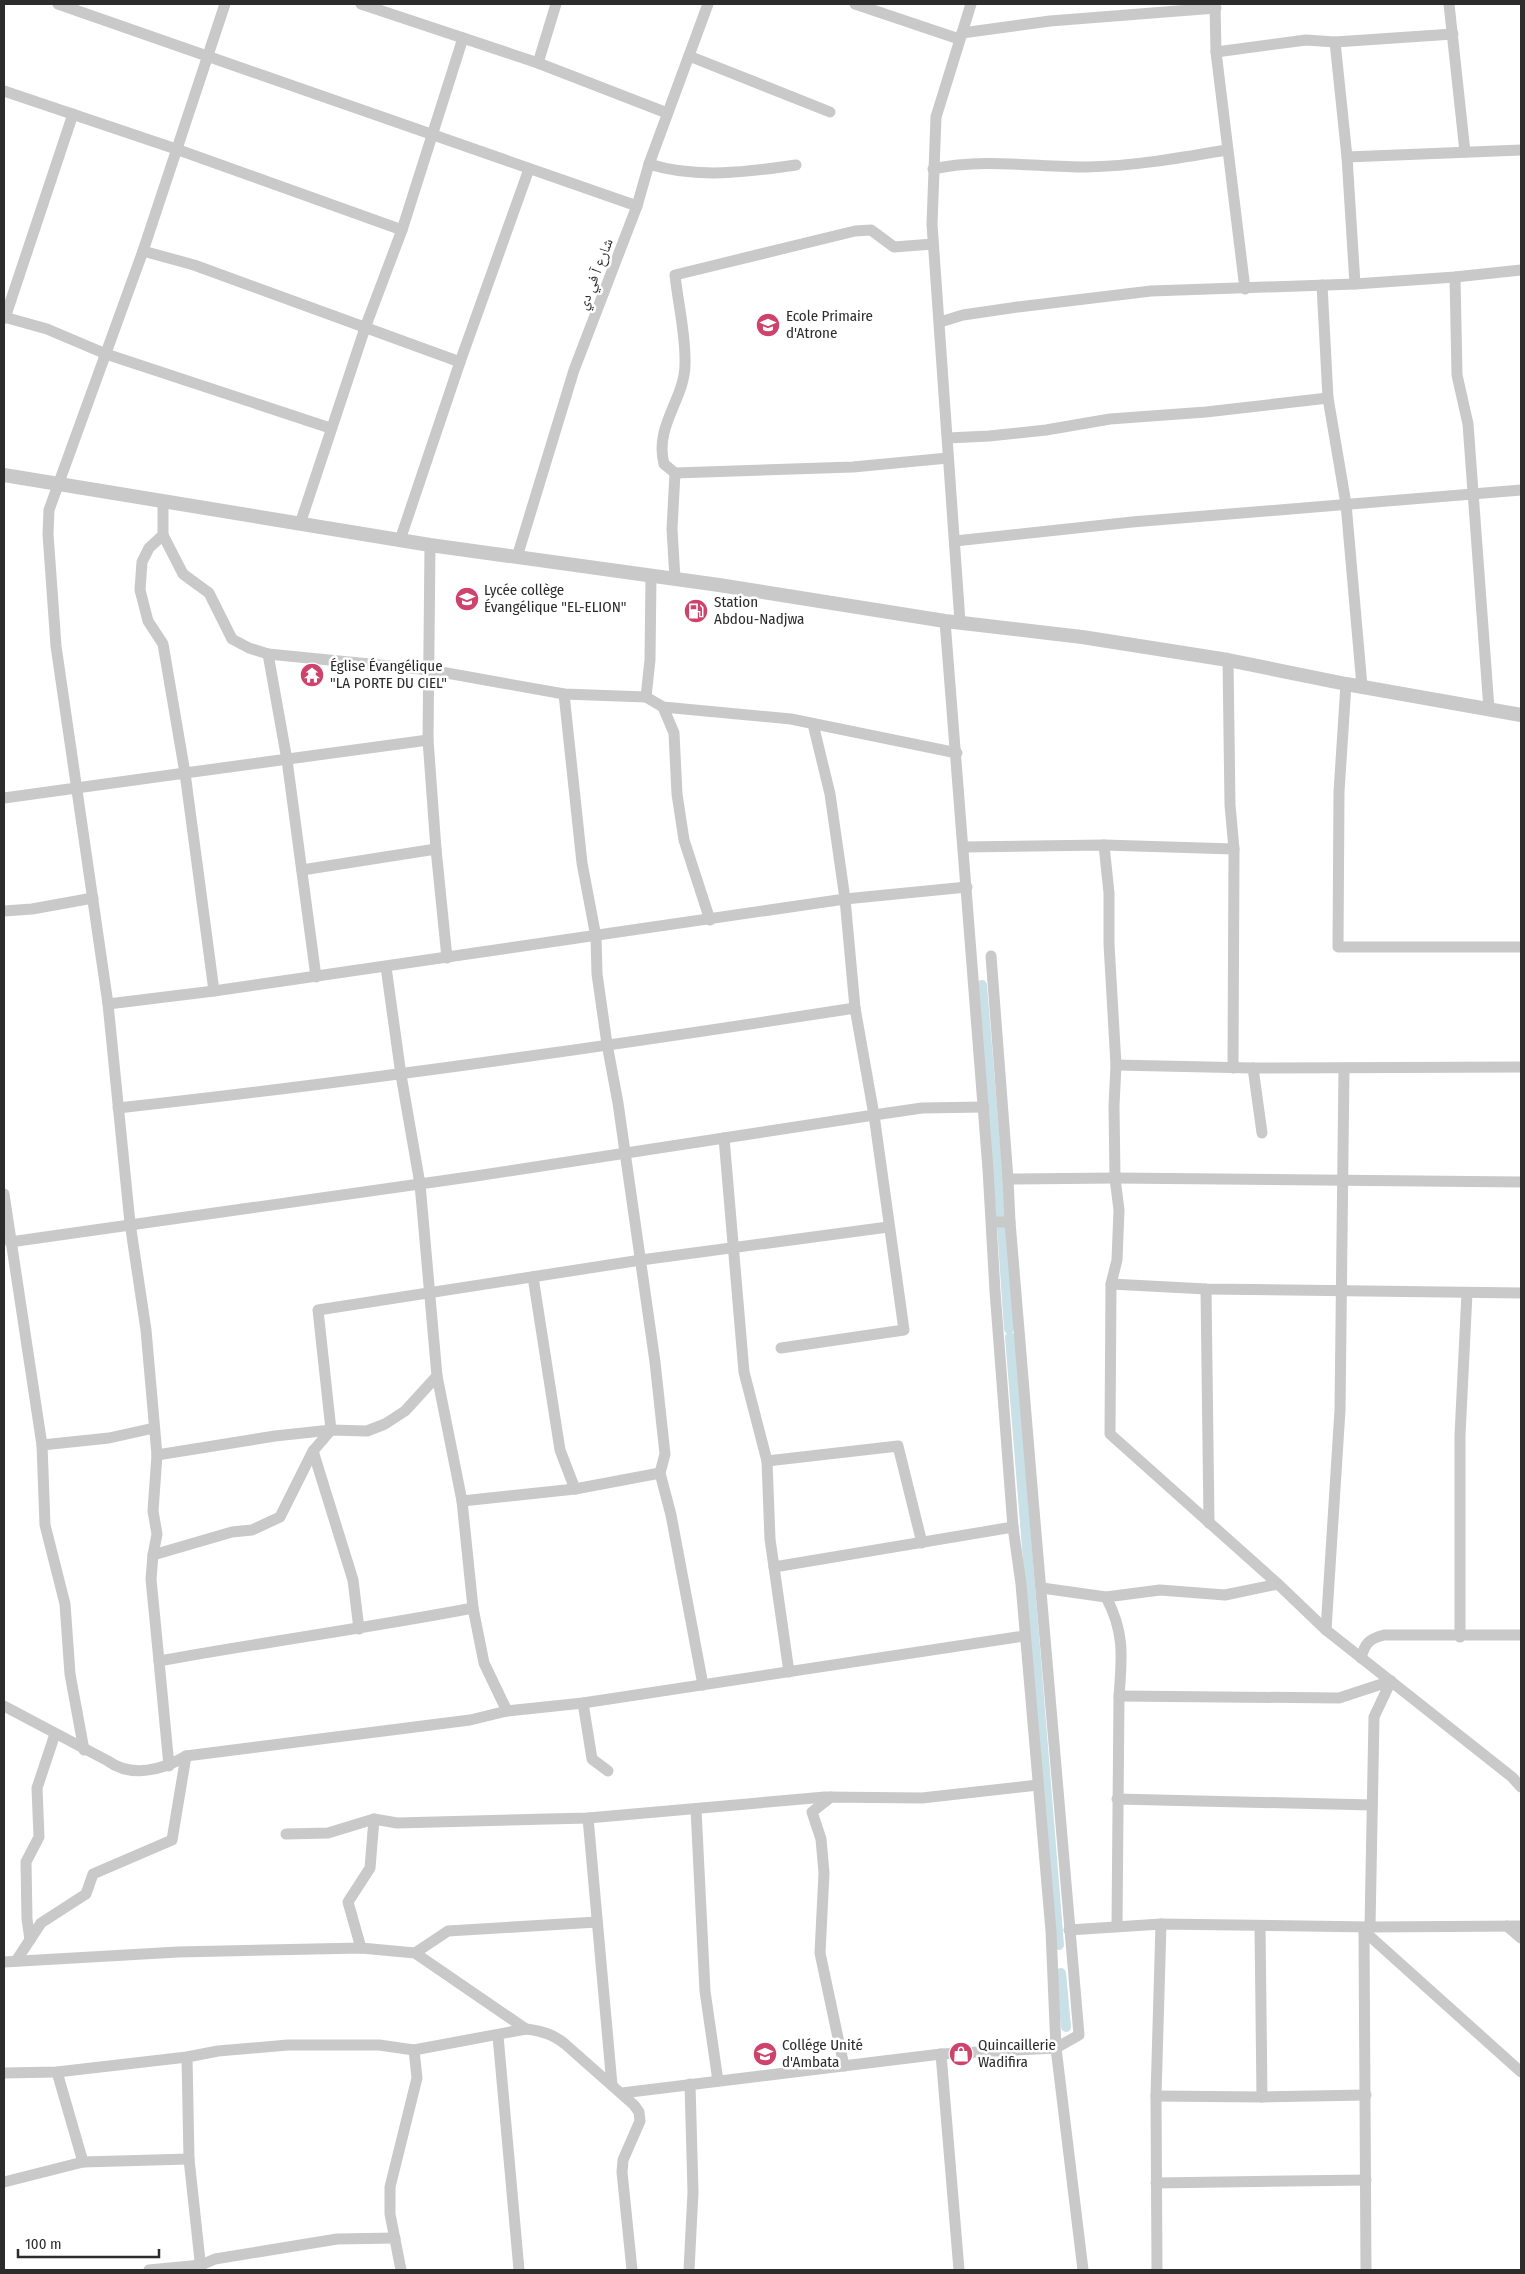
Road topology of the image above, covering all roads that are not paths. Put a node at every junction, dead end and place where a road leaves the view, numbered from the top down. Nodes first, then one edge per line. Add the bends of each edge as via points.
1 (58, 4) edge
2 (225, 4) edge
3 (361, 4) edge
4 (556, 4) edge
5 (708, 4) edge
6 (855, 4) edge
7 (970, 4) edge
8 (1449, 4) edge
9 (1216, 6) edge
10 (1453, 34) junction
11 (960, 36) junction
12 (463, 38) junction
13 (1334, 42) junction
14 (1216, 52) junction
15 (208, 55) junction
16 (689, 56) junction
17 (538, 63) junction
18 (4, 91) edge
19 (830, 112) dead end
20 (667, 113) junction
21 (73, 114) junction
22 (433, 134) junction
23 (176, 149) junction
24 (1227, 150) junction
25 (1521, 150) edge
26 (1465, 152) junction
27 (1347, 157) junction
28 (649, 164) junction
29 (796, 166) dead end
30 (529, 169) junction
31 (933, 169) junction
32 (637, 206) junction
33 (402, 230) junction
34 (933, 244) junction
35 (143, 251) junction
36 (1521, 270) edge
37 (1455, 277) junction
38 (1355, 284) junction
39 (1322, 285) junction
40 (1245, 289) junction
41 (4, 317) edge
42 (940, 322) junction
43 (365, 328) junction
44 (106, 354) junction
45 (460, 362) junction
46 (1328, 398) junction
47 (330, 428) junction
48 (948, 438) junction
49 (948, 458) junction
50 (675, 473) junction
51 (4, 475) edge
52 (59, 483) junction
53 (1521, 490) edge
54 (1474, 494) junction
55 (163, 502) junction
56 (1346, 504) junction
57 (300, 524) junction
58 (163, 535) junction
59 (400, 540) junction
60 (955, 541) junction
61 (430, 545) junction
62 (517, 557) junction
63 (651, 576) junction
64 (674, 579) junction
65 (944, 621) junction
66 (960, 622) junction
67 (268, 654) junction
68 (1228, 660) junction
69 (430, 670) junction
70 (1346, 684) junction
71 (1362, 686) junction
72 (564, 694) junction
73 (646, 696) junction
74 (663, 707) junction
75 (1489, 709) junction
76 (1521, 715) edge
77 (813, 724) junction
78 (428, 740) junction
79 (956, 753) junction
80 (287, 760) junction
81 (185, 773) junction
82 (75, 790) junction
83 (4, 798) edge
84 (1104, 845) junction
85 (964, 846) junction
86 (436, 849) junction
87 (1234, 849) junction
88 (302, 870) junction
89 (967, 887) junction
90 (93, 898) junction
91 (845, 899) junction
92 (4, 911) edge
93 (710, 920) junction
94 (596, 937) junction
95 (1521, 947) edge
96 (991, 956) dead end
97 (448, 958) junction
98 (386, 967) junction
99 (316, 977) junction
100 (214, 991) junction
101 (108, 1004) junction
102 (855, 1008) junction
103 (607, 1044) junction
104 (1116, 1065) junction
105 (1521, 1067) edge
106 (1233, 1068) junction
107 (1253, 1068) junction
108 (1344, 1068) junction
109 (401, 1075) junction
110 (984, 1107) junction
111 (118, 1108) junction
112 (874, 1115) junction
113 (1262, 1133) dead end
114 (724, 1138) junction
115 (625, 1153) junction
116 (1115, 1178) junction
117 (1008, 1180) junction
118 (1342, 1181) junction
119 (1521, 1182) edge
120 (420, 1184) junction
121 (4, 1194) edge
122 (992, 1222) junction
123 (1010, 1222) junction
124 (130, 1223) junction
125 (888, 1226) junction
126 (10, 1242) junction
127 (734, 1248) junction
128 (641, 1260) junction
129 (533, 1277) junction
130 (1111, 1284) junction
131 (1206, 1289) junction
132 (1343, 1292) junction
133 (429, 1293) junction
134 (1467, 1293) junction
135 (1521, 1293) edge
136 (781, 1348) dead end
137 (437, 1376) junction
138 (154, 1428) junction
139 (331, 1430) junction
140 (42, 1445) junction
141 (313, 1451) junction
142 (157, 1455) junction
143 (767, 1461) junction
144 (660, 1472) junction
145 (575, 1489) junction
146 (462, 1501) junction
147 (1209, 1523) junction
148 (1013, 1527) junction
149 (922, 1544) junction
150 (153, 1555) junction
151 (774, 1567) junction
152 (1278, 1584) junction
153 (1042, 1588) junction
154 (1106, 1597) junction
155 (472, 1608) junction
156 (359, 1629) junction
157 (1326, 1630) junction
158 (1521, 1635) edge
159 (1024, 1636) junction
160 (1460, 1637) junction
161 (1361, 1658) junction
162 (159, 1661) junction
163 (789, 1672) junction
164 (1391, 1681) junction
165 (703, 1684) junction
166 (1119, 1696) junction
167 (583, 1703) junction
168 (4, 1706) edge
169 (507, 1712) junction
170 (55, 1734) junction
171 (84, 1750) junction
172 (186, 1756) junction
173 (170, 1766) junction
174 (608, 1771) dead end
175 (1038, 1786) junction
176 (1521, 1787) edge
177 (831, 1797) junction
178 (1117, 1799) junction
179 (1372, 1805) junction
180 (696, 1809) junction
181 (588, 1818) junction
182 (374, 1819) junction
183 (286, 1834) dead end
184 (597, 1922) junction
185 (1161, 1924) junction
186 (1117, 1926) junction
187 (1260, 1926) junction
188 (1507, 1926) junction
189 (1521, 1926) edge
190 (1367, 1929) junction
191 (1069, 1930) junction
192 (1521, 1938) edge
193 (30, 1940) junction
194 (361, 1948) junction
195 (415, 1953) junction
196 (16, 1961) junction
197 (4, 1962) edge
198 (526, 2029) junction
199 (498, 2036) junction
200 (1056, 2048) junction
201 (414, 2050) junction
202 (941, 2054) junction
203 (187, 2057) junction
204 (844, 2066) junction
205 (57, 2072) junction
206 (1521, 2072) edge
207 (4, 2074) edge
208 (718, 2081) junction
209 (690, 2084) junction
210 (612, 2085) junction
211 (622, 2094) junction
212 (1366, 2095) junction
213 (1156, 2096) junction
214 (1262, 2098) junction
215 (189, 2159) junction
216 (83, 2162) junction
217 (1366, 2180) junction
218 (4, 2182) edge
219 (1156, 2184) junction
220 (395, 2238) junction
221 (202, 2269) edge
222 (149, 2270) edge
223 (401, 2270) edge
224 (519, 2270) edge
225 (632, 2270) edge
226 (689, 2270) edge
227 (959, 2270) edge
228 (1083, 2270) edge
229 (1157, 2270) edge
230 (1366, 2270) edge

1 - 15 street
2 - 15 street
3 - 12 street
4 - 17 street
5 - 16 street, شارع آ في دي
6 - 11 street
7 - 11 street
8 - 10 street
9 - 11 street via 1050,21
9 - 14 street
10 - 13 street
10 - 26 street
11 - 31 street via 936,117
12 - 17 street
12 - 22 street
13 - 14 street via 1306,40
13 - 27 street
14 - 24 street
15 - 22 street
15 - 23 street
16 - 19 street
16 - 20 street, شارع آ في دي
17 - 20 street
18 - 21 street
20 - 28 street, شارع آ في دي
21 - 23 street
21 - 41 street
22 - 30 street
22 - 33 street
23 - 33 street
23 - 35 street
24 - 31 street via 1117,166 1012,163
24 - 40 street
25 - 26 street
26 - 27 street
27 - 38 street
28 - 29 street via 688,173
28 - 32 street, شارع آ في دي
30 - 32 street
30 - 45 street
31 - 34 street
32 - 62 street, شارع آ في دي via 574,370
33 - 43 street
34 - 42 street
34 - 50 street via 894,247 871,230 855,231 675,275 685,364 660,452 664,464
35 - 43 street via 194,265
35 - 44 street
36 - 37 street
37 - 38 street
37 - 54 street via 1457,375 1468,424
38 - 39 street
39 - 40 street
39 - 46 street
40 - 42 street via 1151,291 1102,296 982,312
41 - 44 street via 46,329
42 - 48 street
43 - 45 street
43 - 47 street
44 - 47 street
44 - 52 street
45 - 59 street
46 - 48 street
46 - 56 street
47 - 57 street
48 - 49 street
49 - 50 street via 853,467
49 - 60 street
50 - 64 street
51 - 52 street
52 - 55 street
52 - 82 street via 49,510 48,534 56,646
53 - 54 street
54 - 56 street
54 - 75 street
55 - 57 street
55 - 58 street
56 - 60 street
56 - 71 street
57 - 59 street
58 - 67 street via 183,574 209,593 232,639
58 - 81 street via 149,548 142,562 140,590 148,620 163,644
59 - 61 street
60 - 66 street
61 - 62 street
61 - 69 street
62 - 63 street
63 - 64 street
63 - 73 street
64 - 65 street
65 - 66 street
65 - 79 street
66 - 68 street
67 - 69 street
67 - 80 street
68 - 70 street
68 - 87 street via 1230,805
69 - 72 street
69 - 78 street
70 - 71 street
70 - 95 street via 1339,792 1338,946
71 - 75 street
72 - 73 street
72 - 94 street via 582,863
73 - 74 street
74 - 77 street
74 - 93 street via 674,733 677,794 684,840
75 - 76 street
77 - 79 street
77 - 91 street via 830,794
78 - 80 street
78 - 86 street
79 - 85 street
80 - 81 street
80 - 88 street
81 - 82 street
81 - 100 street
82 - 83 street
82 - 90 street
84 - 85 street
84 - 87 street
84 - 104 street
85 - 89 street
86 - 88 street
86 - 97 street
87 - 106 street
88 - 99 street
89 - 91 street
89 - 110 street
90 - 92 street
90 - 101 street
91 - 93 street
91 - 102 street
93 - 94 street
94 - 97 street
94 - 103 street via 597,974
96 - 117 street
97 - 98 street
98 - 99 street
98 - 109 street
99 - 100 street
100 - 101 street
101 - 111 street
102 - 103 street via 656,1040
102 - 112 street
103 - 109 street
103 - 115 street
104 - 106 street
104 - 116 street
105 - 108 street
106 - 107 street
107 - 108 street
107 - 113 street
108 - 118 street
109 - 111 street
109 - 120 street
110 - 112 street via 922,1108
110 - 122 street
111 - 124 street
112 - 114 street
112 - 125 street
114 - 115 street
114 - 127 street
115 - 120 street
115 - 128 street
116 - 117 street
116 - 118 street
116 - 130 street via 1117,1260
117 - 123 street
118 - 119 street
118 - 132 street
120 - 124 street
120 - 133 street
121 - 126 street
122 - 123 street
122 - 148 street via 994,1291
123 - 153 street
124 - 126 street
124 - 138 street via 146,1330
125 - 127 street
125 - 136 street via 904,1330
126 - 140 street
127 - 128 street
127 - 143 street via 744,1372
128 - 129 street
128 - 144 street via 665,1454
129 - 133 street
129 - 145 street via 560,1450
130 - 131 street
130 - 147 street via 1110,1434
131 - 132 street
131 - 147 street
132 - 134 street
132 - 157 street via 1340,1410
133 - 137 street
133 - 139 street via 318,1310
134 - 135 street
134 - 160 street via 1460,1435
137 - 139 street via 405,1411 384,1424 366,1431
137 - 146 street
138 - 140 street via 109,1438
138 - 142 street
139 - 141 street
139 - 142 street
140 - 171 street via 46,1525 65,1604 70,1674
141 - 150 street via 280,1517 252,1530 232,1532
141 - 156 street via 352,1580
142 - 150 street
143 - 149 street via 898,1446
143 - 151 street
144 - 145 street
144 - 165 street
145 - 146 street
146 - 155 street
147 - 152 street
148 - 149 street
148 - 159 street
149 - 151 street
150 - 162 street via 151,1579
151 - 163 street
152 - 154 street via 1225,1595 1160,1590
152 - 157 street
153 - 154 street
153 - 191 street
154 - 166 street via 1120,1631
155 - 156 street
155 - 169 street via 484,1663
156 - 162 street via 268,1641
157 - 161 street
158 - 160 street
159 - 163 street
159 - 175 street
160 - 161 street via 1384,1636 1364,1644
161 - 164 street
162 - 173 street
163 - 165 street
164 - 166 street via 1339,1698
164 - 176 street
164 - 179 street via 1374,1717
165 - 167 street
166 - 178 street
167 - 169 street
167 - 174 street via 592,1759
168 - 170 street
169 - 172 street via 470,1720
170 - 171 street
170 - 193 street via 37,1788 39,1837 26,1862
171 - 173 street via 119,1770
172 - 173 street
172 - 193 street via 172,1840 94,1874 86,1894 41,1923
175 - 177 street via 922,1798
175 - 200 street via 1051,1931
177 - 180 street
177 - 204 street via 812,1812 821,1839 824,1874 820,1953
178 - 179 street
178 - 186 street
179 - 190 street
180 - 181 street
180 - 208 street via 704,1991
181 - 182 street via 398,1823
181 - 184 street
182 - 183 street via 328,1833
182 - 194 street via 370,1868 348,1902
184 - 195 street via 448,1931
184 - 210 street
185 - 186 street
185 - 187 street
185 - 213 street
186 - 191 street
187 - 190 street
187 - 214 street
188 - 189 street
188 - 190 street
188 - 192 street
190 - 206 street
190 - 212 street
191 - 200 street via 1079,2035
193 - 196 street
194 - 195 street
194 - 196 street via 178,1952
195 - 198 street
196 - 197 street
198 - 199 street
198 - 210 street via 555,2036
199 - 201 street
199 - 224 street
200 - 202 street
200 - 228 street
201 - 203 street via 378,2045 288,2045
201 - 220 street via 417,2078 390,2187 390,2214
202 - 204 street
202 - 227 street
203 - 205 street
203 - 215 street
204 - 208 street
205 - 207 street
205 - 216 street
208 - 209 street
209 - 211 street
209 - 226 street via 693,2192
210 - 211 street
211 - 225 street via 634,2105 640,2117 622,2163
212 - 214 street
212 - 217 street
213 - 214 street
213 - 219 street
215 - 216 street
215 - 221 street
216 - 218 street
217 - 219 street
217 - 230 street
219 - 229 street
220 - 221 street via 337,2239 215,2259
220 - 223 street
221 - 222 street

